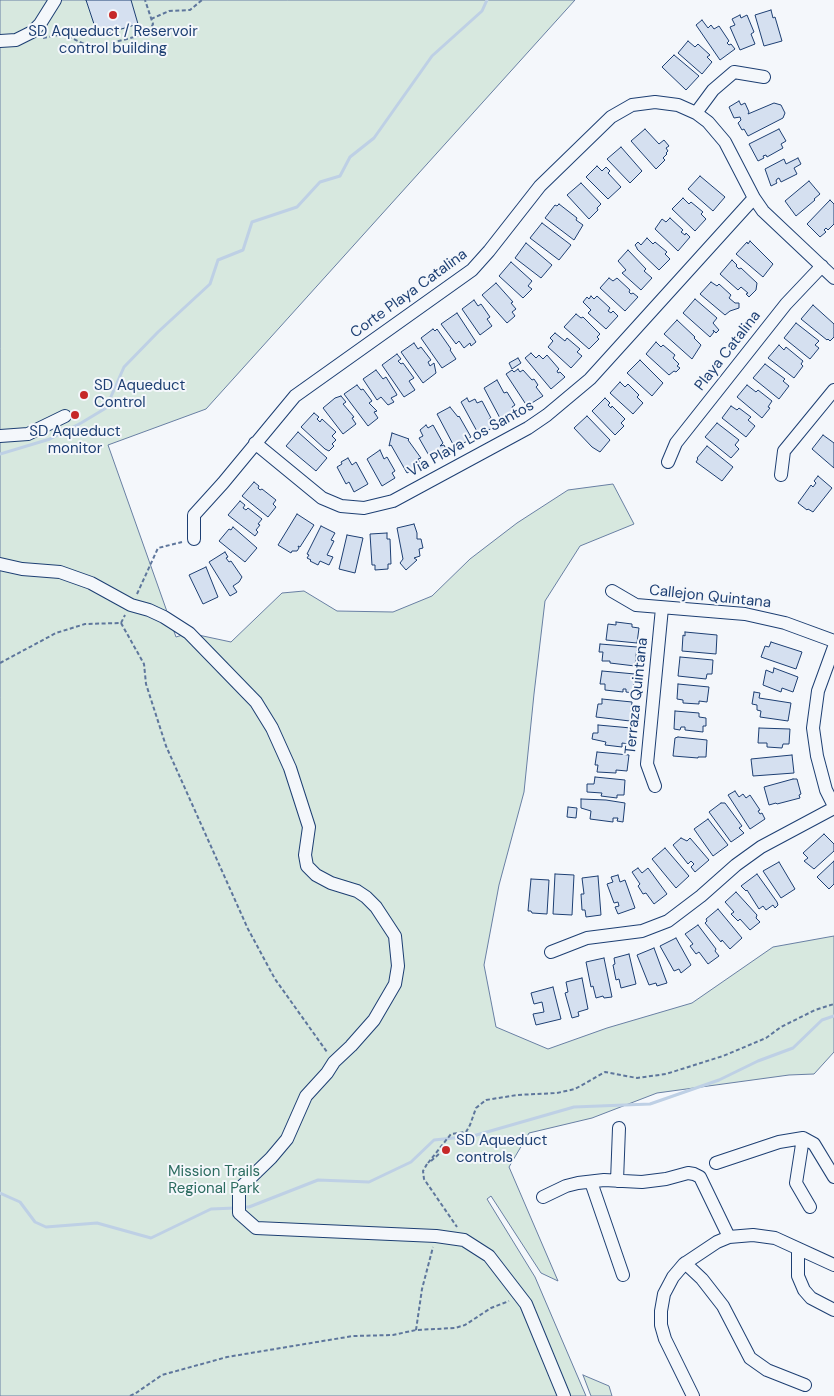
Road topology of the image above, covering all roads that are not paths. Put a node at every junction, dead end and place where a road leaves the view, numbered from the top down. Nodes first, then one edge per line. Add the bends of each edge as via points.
1 (55, 0) edge
2 (0, 41) edge
3 (764, 76) dead end
4 (696, 113) junction
5 (754, 198) junction
6 (822, 266) junction
7 (834, 278) edge
8 (834, 390) edge
9 (65, 416) dead end
10 (0, 436) edge
11 (255, 443) junction
12 (668, 462) dead end
13 (781, 475) dead end
14 (194, 539) road end
15 (0, 564) edge
16 (612, 591) dead end
17 (662, 608) junction
18 (834, 641) edge
19 (834, 647) edge
20 (655, 786) dead end
21 (834, 807) edge
22 (551, 952) dead end
23 (619, 1128) dead end
24 (803, 1138) junction
25 (716, 1163) dead end
26 (834, 1177) edge
27 (617, 1181) junction
28 (591, 1182) junction
29 (543, 1197) dead end
30 (810, 1207) dead end
31 (729, 1237) junction
32 (798, 1249) junction
33 (685, 1263) junction
34 (834, 1265) edge
35 (623, 1276) dead end
36 (834, 1310) edge
37 (805, 1385) dead end
38 (564, 1396) edge
39 (694, 1396) edge

1 - 2 street via 32,32 16,40
3 - 4 street via 734,72 713,90
4 - 5 street via 725,142
4 - 11 street, Corte Playa Catalina via 678,105 655,102 632,105 611,117 540,186 472,270 295,396
5 - 6 street via 763,211
5 - 11 street, Via Playa Los Santos via 590,379 528,428 393,501 364,508 341,506 322,498
6 - 7 street
6 - 12 street, Playa Catalina via 786,304 676,443
8 - 13 street via 784,450
9 - 10 street via 28,434
11 - 14 street, Corte Playa Catalina via 224,483 194,514
15 - 38 street via 60,572 164,617 189,633 256,702 272,728 290,768 309,827 305,855 308,866 331,883 362,894 376,907 395,936 398,966 395,984 374,1020 306,1096 287,1140 238,1189 238,1213 256,1228 464,1240 489,1256 526,1304
16 - 17 street, Callejon Quintana via 636,605
17 - 18 street, Callejon Quintana via 744,614 785,623
17 - 20 street, Terraza Quintana via 647,764
19 - 21 street via 818,691 813,728 819,765
21 - 22 street via 761,847 668,921 642,932 588,938
23 - 27 street
24 - 25 street via 780,1142
24 - 26 street via 814,1144
24 - 30 street via 796,1183
27 - 28 street
27 - 31 street via 642,1182 688,1173 700,1176
28 - 29 street via 566,1186
28 - 35 street
31 - 32 street via 753,1235 775,1238
31 - 33 street
32 - 34 street
32 - 36 street via 798,1276 804,1290 811,1298
33 - 37 street via 723,1306 750,1358 767,1370
33 - 39 street via 664,1294 661,1311 665,1339

